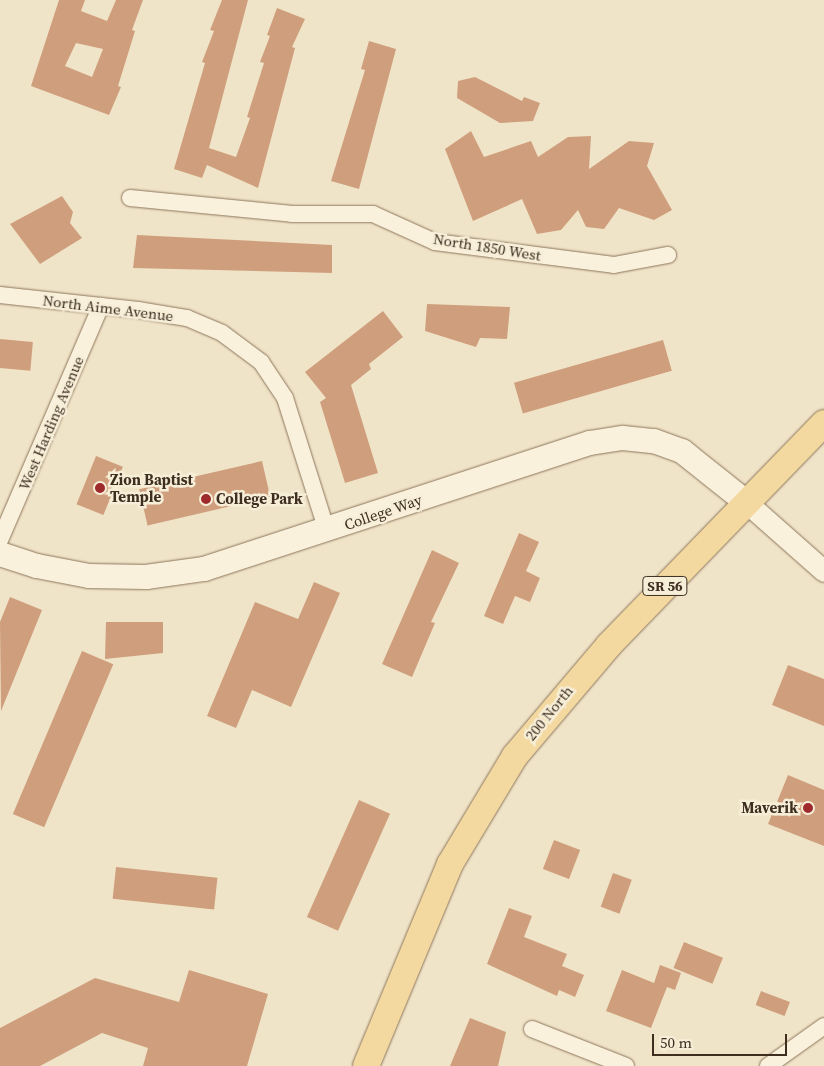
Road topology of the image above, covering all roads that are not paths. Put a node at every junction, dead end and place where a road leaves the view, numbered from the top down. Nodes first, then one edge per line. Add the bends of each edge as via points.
1 (130, 198) dead end
2 (668, 255) dead end
3 (0, 295) edge
4 (101, 306) junction
5 (824, 423) edge
6 (746, 502) junction
7 (327, 531) junction
8 (0, 540) edge
9 (0, 554) edge
10 (824, 571) edge
11 (824, 1026) edge
12 (532, 1029) dead end
13 (366, 1066) edge
14 (626, 1066) edge
15 (768, 1066) edge

1 - 2 street, North 1850 West via 292,214 373,214 435,242 614,265
3 - 4 street, North Aime Avenue
4 - 7 street, North Aime Avenue via 187,318 222,333 261,362 273,377 296,423
4 - 8 street, West Harding Avenue
5 - 6 main road, 200 North / SR 56
6 - 7 main road, College Way via 682,451 654,441 623,438 590,442
6 - 10 street
6 - 13 main road, 200 North / SR 56 via 566,691 515,756 450,864
7 - 9 main road, College Way via 204,569 146,576 89,576 37,566
11 - 15 street
12 - 14 street

